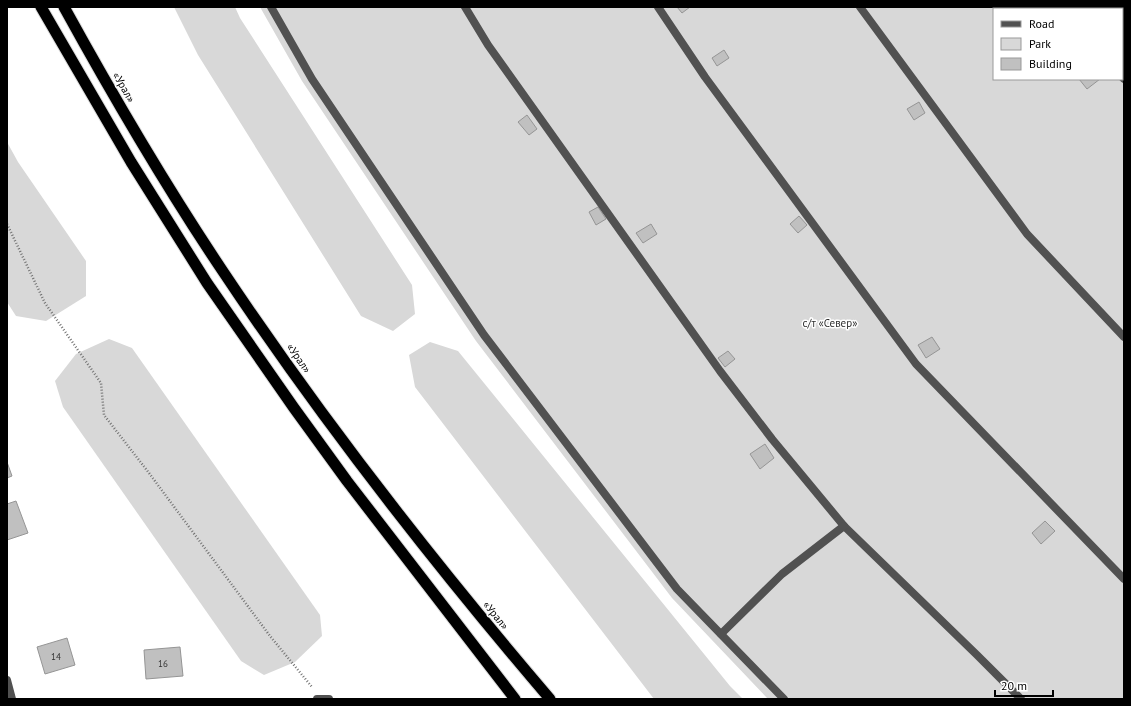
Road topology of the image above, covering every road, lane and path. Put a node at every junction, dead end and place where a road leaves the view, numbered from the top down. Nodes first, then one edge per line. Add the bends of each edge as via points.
1 (41, 7) edge
2 (64, 7) edge
3 (270, 7) edge
4 (465, 7) edge
5 (658, 7) edge
6 (860, 7) edge
7 (7, 224) edge
8 (1124, 337) edge
9 (844, 526) junction
10 (1124, 580) edge
11 (721, 634) junction
12 (7, 680) edge
13 (12, 699) edge
14 (317, 699) edge
15 (322, 699) edge
16 (328, 699) edge
17 (515, 699) edge
18 (550, 699) edge
19 (784, 699) edge
20 (1021, 699) edge

1 - 17 highway via 127,156 207,282 347,481
2 - 18 highway, «Урал» via 181,206 264,331 353,456 401,518 502,644
3 - 11 street via 312,79 484,335 678,589
4 - 9 street via 488,45 720,371
5 - 10 street via 705,77 916,364
6 - 8 street via 1027,234
7 - 15 path via 45,303 102,383 104,415 270,636
9 - 11 street via 782,574
9 - 20 street
11 - 19 street
12 - 13 street
14 - 15 street
15 - 16 street

